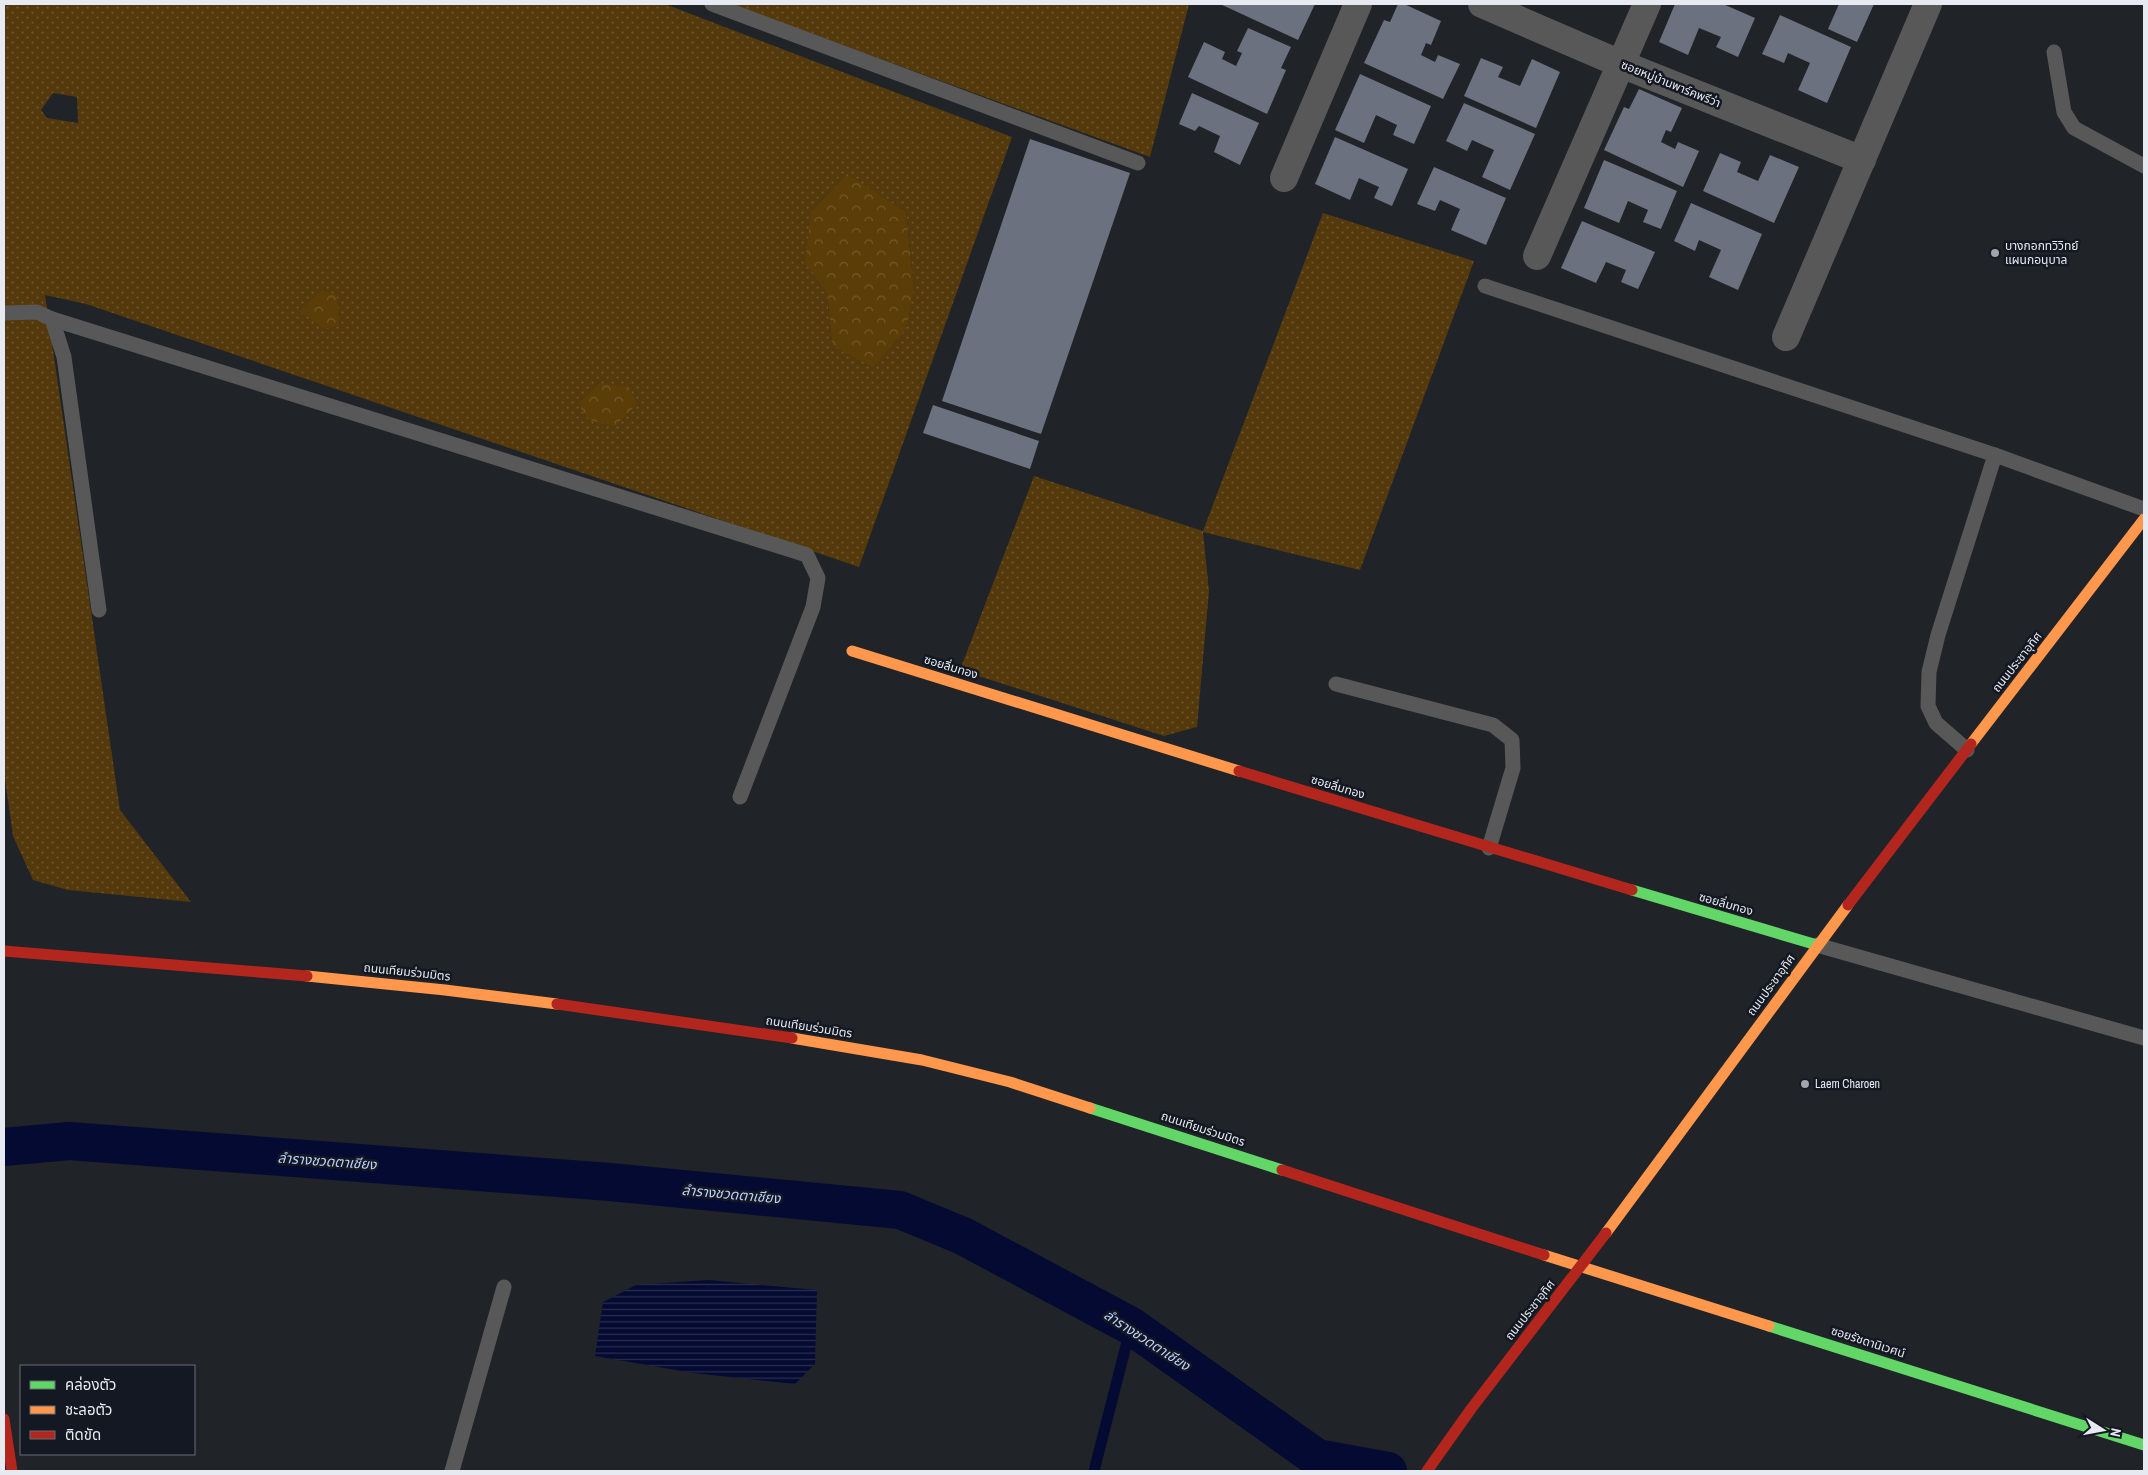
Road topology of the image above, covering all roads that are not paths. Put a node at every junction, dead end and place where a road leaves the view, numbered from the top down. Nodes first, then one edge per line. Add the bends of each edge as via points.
1 (712, 4) edge
2 (1358, 4) edge
3 (1482, 4) edge
4 (1647, 4) edge
5 (1928, 4) edge
6 (2054, 52) dead end
7 (1621, 64) junction
8 (1862, 160) junction
9 (1138, 163) dead end
10 (2144, 166) edge
11 (1284, 178) dead end
12 (1536, 256) dead end
13 (1485, 286) dead end
14 (4, 313) edge
15 (52, 319) junction
16 (1786, 337) dead end
17 (1995, 455) junction
18 (2144, 509) edge
19 (2144, 519) edge
20 (99, 610) dead end
21 (852, 651) dead end
22 (1336, 684) dead end
23 (1967, 750) junction
24 (740, 797) dead end
25 (1489, 848) junction
26 (1817, 945) junction
27 (4, 951) edge
28 (2144, 1038) edge
29 (1582, 1265) junction
30 (504, 1287) dead end
31 (4, 1419) edge
32 (2144, 1445) edge
33 (12, 1471) edge
34 (452, 1471) edge
35 (1427, 1471) edge

1 - 9 lane
2 - 11 street
3 - 7 street, ซอยหมู่บ้านพาร์คพรีว่า
4 - 7 street
5 - 8 street
6 - 10 lane via 2064,112 2074,128
7 - 8 street, ซอยหมู่บ้านพาร์คพรีว่า
7 - 12 street
8 - 16 street
13 - 17 lane
14 - 15 lane via 37,312
15 - 20 lane via 64,356
15 - 24 lane via 807,555 818,578 813,607
17 - 18 lane
17 - 23 lane via 1929,672 1928,706 1936,723
19 - 23 street, ถนนประชาอุทิศ
21 - 25 street, ซอยลิ่มทอง
22 - 25 lane via 1493,725 1512,740 1513,768
23 - 26 street, ถนนประชาอุทิศ
25 - 26 street, ซอยลิ่มทอง
26 - 28 lane
26 - 29 street, ถนนประชาอุทิศ
27 - 29 street, ถนนเทียมร่วมมิตร via 248,970 445,990 640,1016 922,1060 1019,1085
29 - 32 street, ซอยรัชดานิเวศน์
29 - 35 street, ถนนประชาอุทิศ via 1470,1409
30 - 34 lane
31 - 33 street

